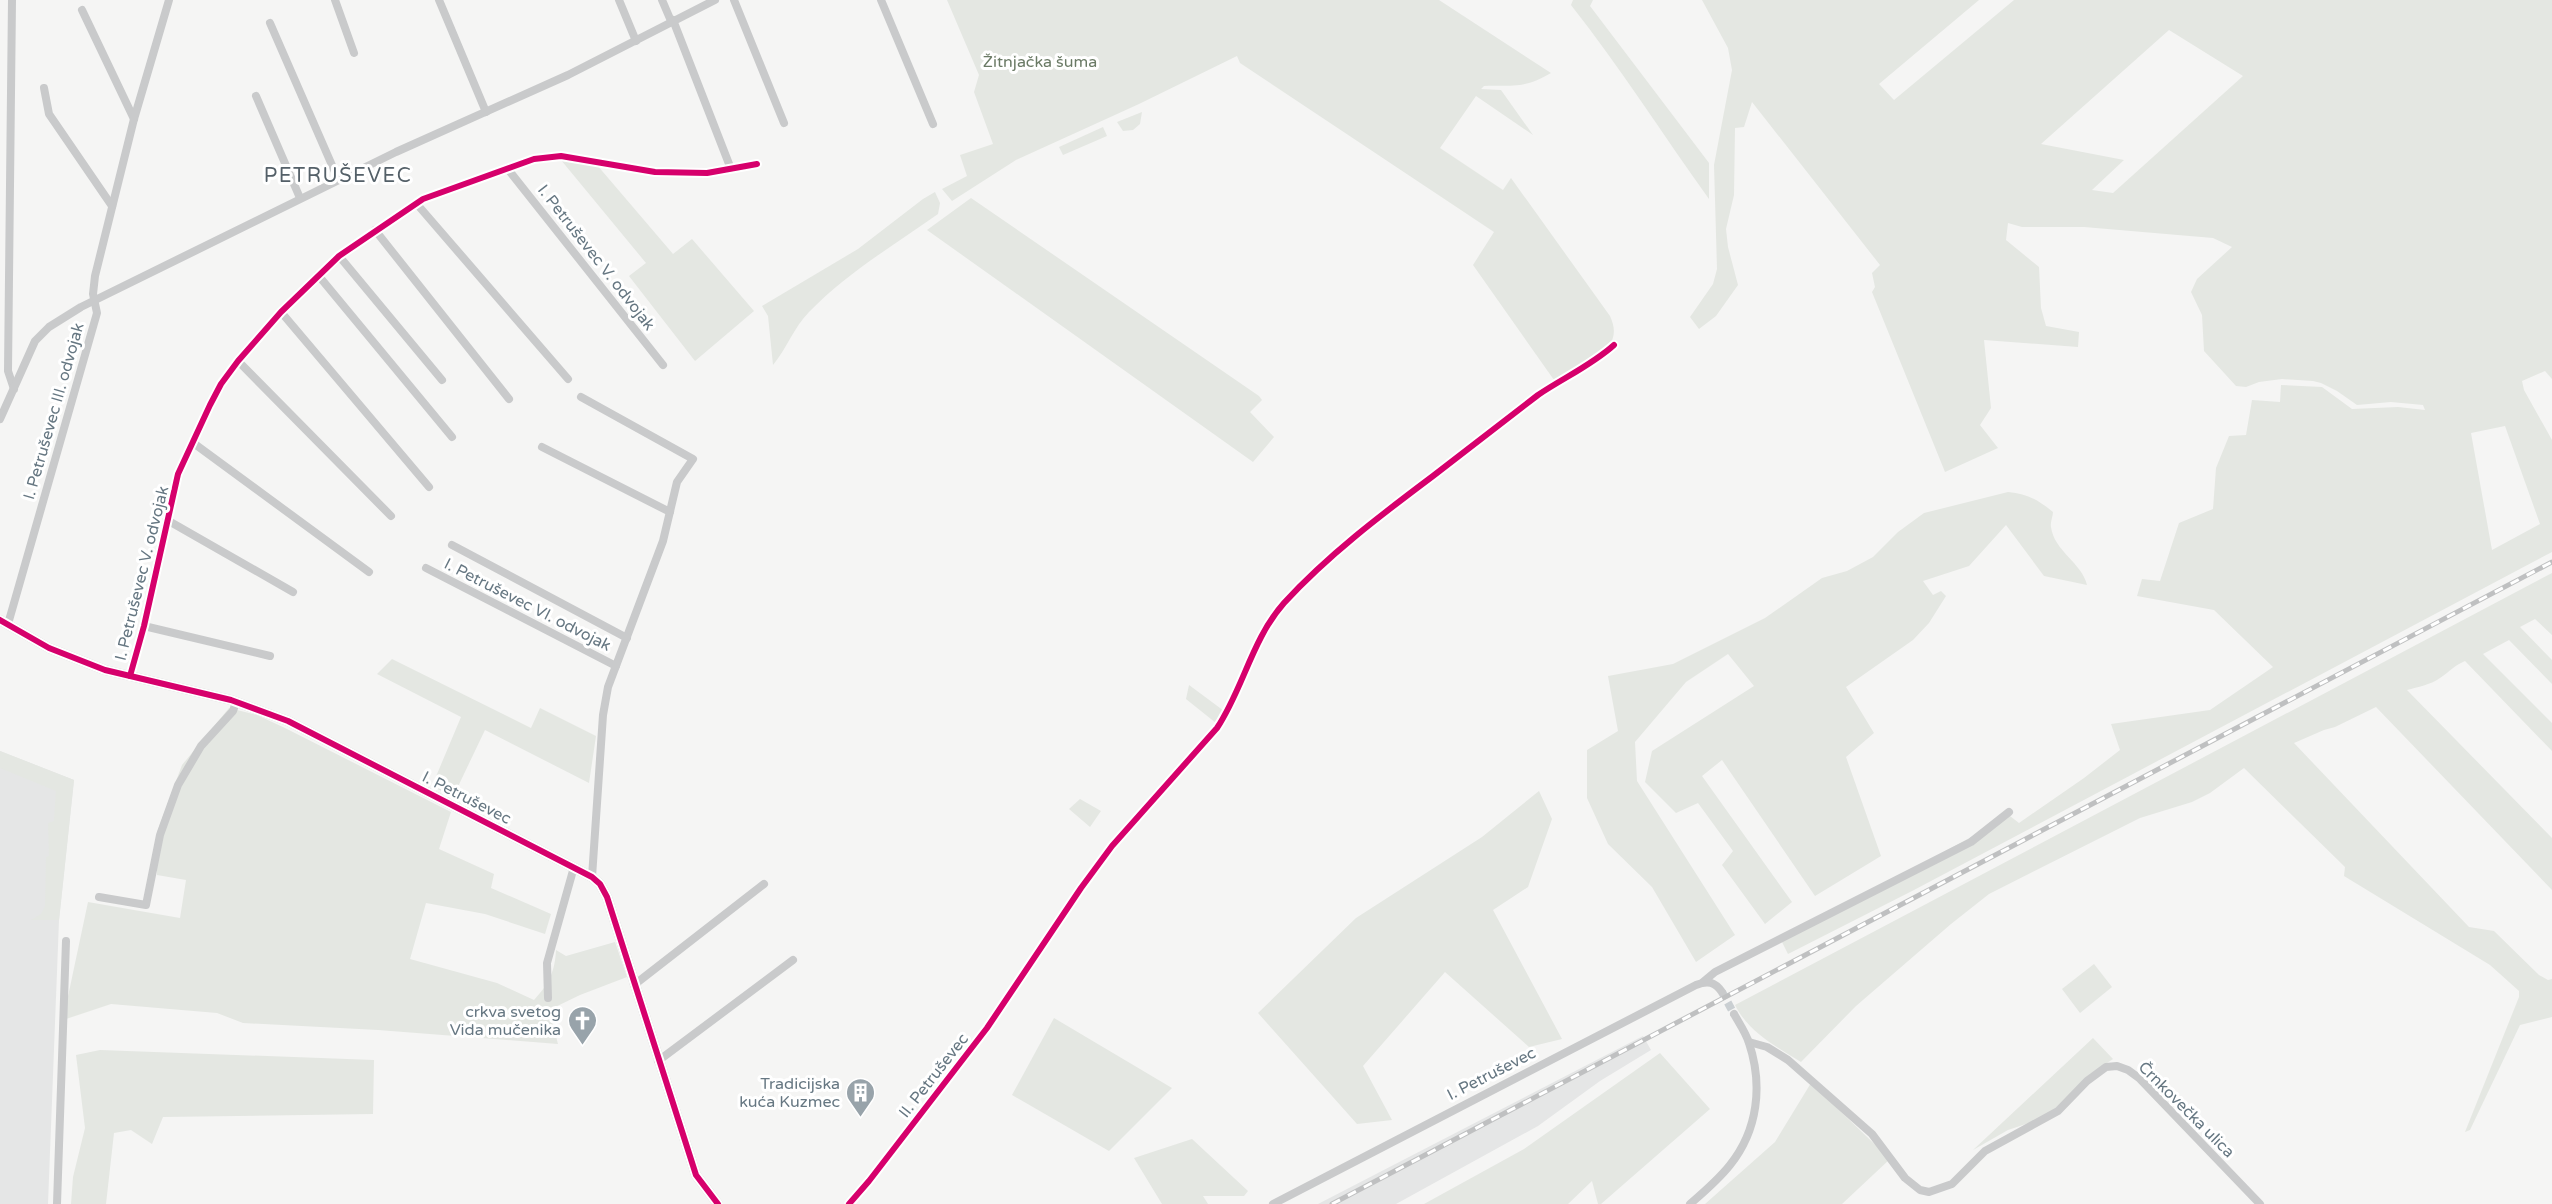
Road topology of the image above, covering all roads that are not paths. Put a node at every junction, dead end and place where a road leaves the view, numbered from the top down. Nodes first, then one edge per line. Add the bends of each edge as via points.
1 (12, 0) edge
2 (169, 0) edge
3 (334, 0) edge
4 (439, 0) edge
5 (619, 0) edge
6 (662, 0) edge
7 (715, 0) edge
8 (734, 0) edge
9 (881, 0) edge
10 (82, 10) dead end
11 (672, 21) junction
12 (270, 23) dead end
13 (636, 41) junction
14 (354, 53) dead end
15 (44, 88) dead end
16 (256, 96) dead end
17 (486, 112) junction
18 (134, 119) junction
19 (784, 123) dead end
20 (933, 124) dead end
21 (757, 164) dead end
22 (507, 168) junction
23 (731, 169) junction
24 (338, 179) junction
25 (300, 198) junction
26 (416, 203) junction
27 (112, 206) junction
28 (375, 230) junction
29 (339, 256) junction
30 (318, 275) junction
31 (95, 301) junction
32 (281, 312) junction
33 (1614, 345) dead end
34 (238, 361) junction
35 (663, 365) dead end
36 (442, 380) dead end
37 (568, 380) dead end
38 (14, 389) junction
39 (581, 397) dead end
40 (509, 399) dead end
41 (0, 419) edge
42 (452, 436) dead end
43 (192, 442) junction
44 (542, 447) dead end
45 (429, 487) dead end
46 (670, 513) junction
47 (391, 516) dead end
48 (167, 520) junction
49 (452, 545) dead end
50 (426, 568) dead end
51 (369, 572) dead end
52 (294, 592) dead end
53 (4, 622) edge
54 (144, 626) junction
55 (627, 638) junction
56 (270, 656) dead end
57 (616, 666) junction
58 (130, 676) junction
59 (236, 702) junction
60 (2009, 812) dead end
61 (574, 867) junction
62 (592, 877) junction
63 (764, 884) dead end
64 (99, 897) dead end
65 (66, 941) dead end
66 (793, 960) dead end
67 (1703, 982) junction
68 (634, 985) junction
69 (1722, 992) tunnel mouth
70 (548, 998) dead end
71 (1734, 1014) tunnel mouth
72 (1749, 1042) junction
73 (658, 1061) junction
74 (57, 1204) edge
75 (718, 1204) edge
76 (849, 1204) edge
77 (1273, 1204) edge
78 (1690, 1204) edge
79 (2260, 1204) edge

1 - 38 street via 8,371
2 - 18 street, I. Petruševec III. odvojak
3 - 14 street
4 - 17 street
5 - 13 street
6 - 11 street
7 - 11 street
8 - 19 street
9 - 20 street
10 - 18 street
11 - 13 street
11 - 23 street
12 - 24 street
13 - 17 street
15 - 27 street via 49,114
16 - 25 street
17 - 24 street
18 - 27 street, I. Petruševec III. odvojak
21 - 23 street, I. Petruševec V. odvojak
22 - 23 street, I. Petruševec V. odvojak via 561,156 655,172 707,173
22 - 26 street, I. Petruševec V. odvojak
22 - 35 street, I. Petruševec V. odvojak
24 - 25 street
25 - 31 street
26 - 28 street, I. Petruševec V. odvojak
26 - 37 street
27 - 31 street, I. Petruševec III. odvojak via 95,276
28 - 29 street, I. Petruševec V. odvojak
28 - 40 street
29 - 30 street, I. Petruševec V. odvojak
29 - 36 street
30 - 32 street, I. Petruševec V. odvojak
30 - 42 street
31 - 38 street via 49,327 35,341
31 - 53 street, I. Petruševec III. odvojak via 97,313
32 - 34 street, I. Petruševec V. odvojak
32 - 45 street
33 - 76 street, II. Petruševec via 1556,382 1396,503 1284,604 1261,638 1217,728 1112,846 987,1028
34 - 43 street, I. Petruševec V. odvojak via 221,384
34 - 47 street
38 - 41 street
39 - 46 street, I. Petruševec VI. odvojak via 693,459 677,482
43 - 48 street, I. Petruševec V. odvojak via 178,474
43 - 51 street
44 - 46 street
46 - 55 street, I. Petruševec VI. odvojak
48 - 52 street, I. Petruševec V. odvojak
48 - 54 street, I. Petruševec V. odvojak
49 - 55 street, I. Petruševec VI. odvojak
50 - 57 street, I. Petruševec VI. odvojak
53 - 58 street, I. Petruševec via 49,648
54 - 56 street, I. Petruševec V. odvojak
54 - 58 street, I. Petruševec V. odvojak
55 - 57 street, I. Petruševec VI. odvojak
57 - 62 street, I. Petruševec VI. odvojak via 603,715
58 - 59 street, I. Petruševec
59 - 61 street, I. Petruševec via 288,721
59 - 64 street via 233,711 201,746 178,784 160,835 146,905
60 - 67 street, I. Petruševec via 1971,842 1715,972
61 - 62 street, I. Petruševec
61 - 70 street via 547,963
62 - 68 street, I. Petruševec via 607,897
63 - 68 street
65 - 74 street
66 - 73 street
67 - 69 street via 1714,983
67 - 77 street, I. Petruševec
68 - 73 street, I. Petruševec
71 - 72 street
72 - 78 street via 1756,1076 1753,1121 1729,1167
72 - 79 street, Črnkovečka ulica via 1767,1047 1788,1060 1872,1134 1905,1178 1920,1190 1929,1192 1952,1184 1985,1151 2058,1111 2097,1073 2117,1066 2139,1078
73 - 75 street, I. Petruševec via 696,1175

